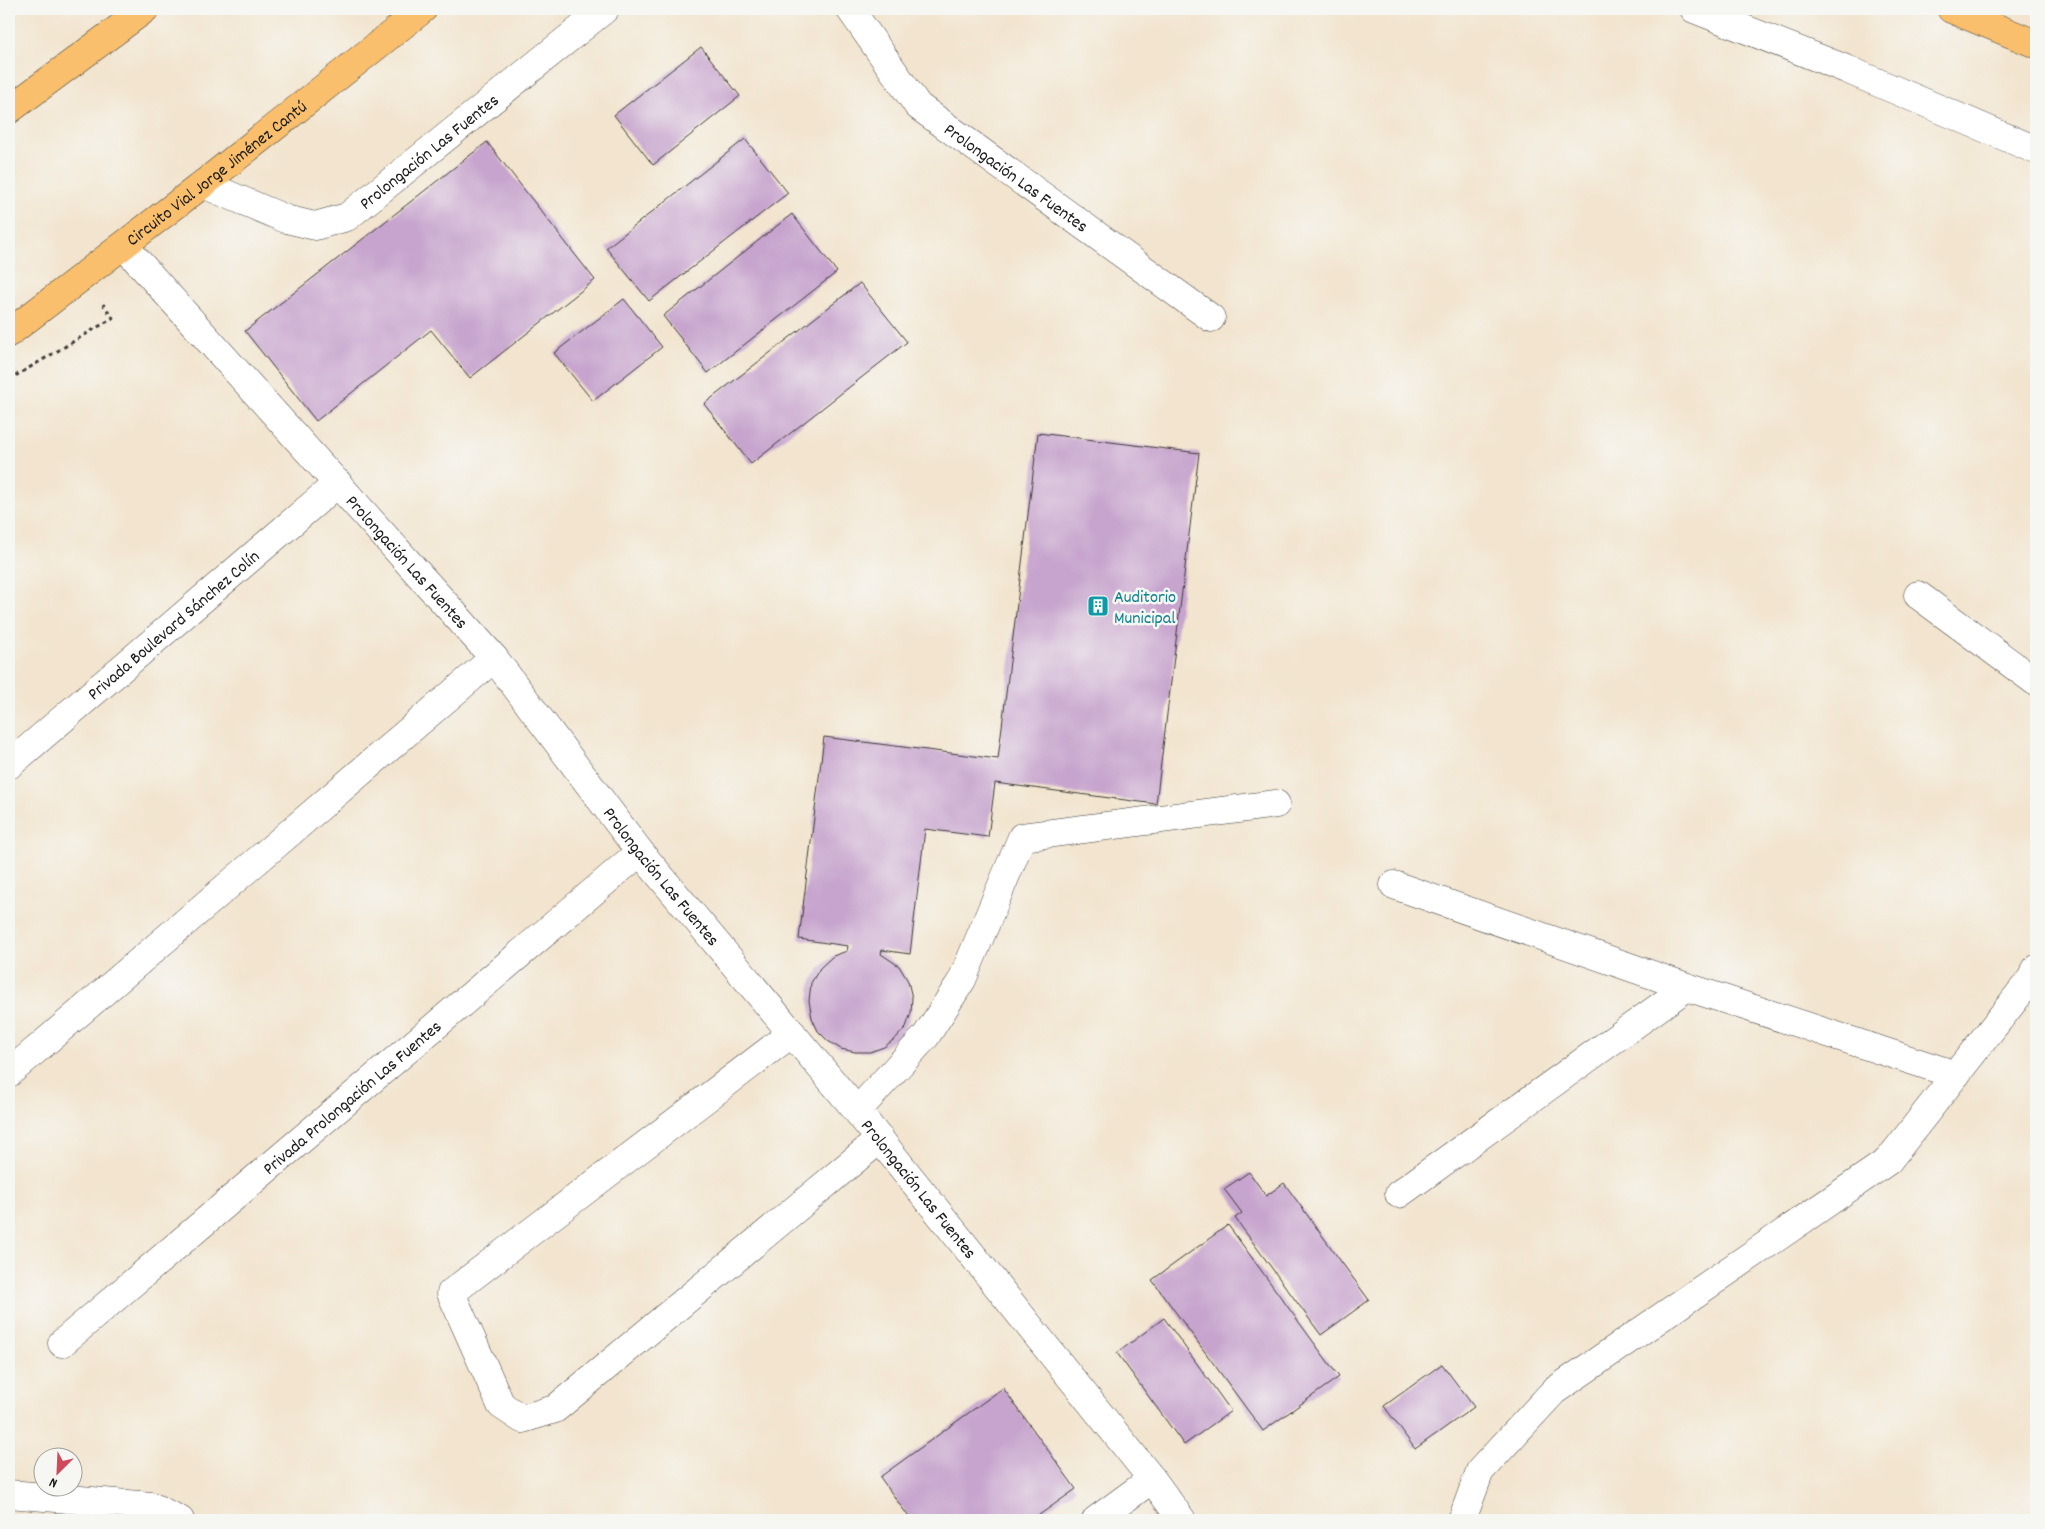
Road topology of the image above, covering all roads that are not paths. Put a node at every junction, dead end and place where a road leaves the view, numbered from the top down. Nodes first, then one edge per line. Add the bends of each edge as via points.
1 (145, 9) edge
2 (423, 9) edge
3 (605, 9) edge
4 (850, 9) edge
5 (1694, 9) edge
6 (1961, 11) edge
7 (2036, 44) edge
8 (9, 110) edge
9 (2036, 150) edge
10 (203, 184) junction
11 (124, 246) junction
12 (1211, 318) dead end
13 (9, 333) edge
14 (338, 483) junction
15 (1918, 595) dead end
16 (494, 658) junction
17 (2036, 682) edge
18 (9, 765) edge
19 (1276, 804) dead end
20 (640, 852) junction
21 (1394, 885) dead end
22 (2034, 977) edge
23 (1687, 987) junction
24 (792, 1033) junction
25 (9, 1073) edge
26 (1956, 1075) junction
27 (857, 1111) junction
28 (880, 1140) junction
29 (1399, 1194) dead end
30 (62, 1343) dead end
31 (1152, 1479) junction
32 (9, 1494) edge
33 (180, 1520) edge
34 (1096, 1520) edge
35 (1182, 1520) edge
36 (1462, 1520) edge

1 - 8 main road
2 - 10 main road, Circuito Vial Jorge Jiménez Cantú
3 - 10 street, Prolongación Las Fuentes via 347,217 316,226 286,219
4 - 12 street, Prolongación Las Fuentes via 918,106
5 - 9 street
6 - 7 main road
10 - 11 main road, Circuito Vial Jorge Jiménez Cantú
11 - 13 main road, Circuito Vial Jorge Jiménez Cantú
11 - 14 street, Prolongación Las Fuentes
14 - 16 street, Prolongación Las Fuentes
14 - 18 street, Privada Boulevard Sánchez Colín
15 - 17 street
16 - 20 street, Prolongación Las Fuentes
16 - 25 street
19 - 27 street via 1022,836 962,980 926,1036
20 - 24 street, Prolongación Las Fuentes
20 - 30 street, Privada Prolongación Las Fuentes
21 - 23 street
22 - 26 street
23 - 26 street
23 - 29 street
24 - 27 street, Prolongación Las Fuentes
24 - 28 street via 450,1293 501,1405 522,1419 555,1409
26 - 36 street via 1888,1160 1554,1391 1480,1471
27 - 28 street, Prolongación Las Fuentes
28 - 31 street, Prolongación Las Fuentes
31 - 34 street
31 - 35 street, Prolongación Las Fuentes
32 - 33 street via 151,1506

